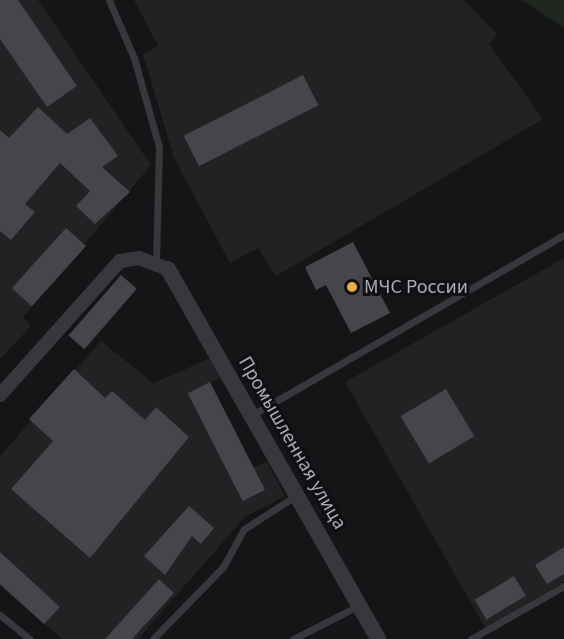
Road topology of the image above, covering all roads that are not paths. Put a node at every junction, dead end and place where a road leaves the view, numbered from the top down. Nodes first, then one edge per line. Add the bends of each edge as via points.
1 (109, 0) edge
2 (564, 235) edge
3 (162, 266) junction
4 (0, 394) edge
5 (252, 415) junction
6 (298, 495) junction
7 (564, 586) edge
8 (360, 604) junction
9 (0, 615) edge
10 (30, 639) edge
11 (153, 639) edge
12 (293, 639) edge
13 (378, 639) edge
14 (471, 639) edge

1 - 3 lane via 134,57 159,147
2 - 5 lane
3 - 4 street via 139,258 120,261
3 - 5 street, Промышленная улица
5 - 6 street, Промышленная улица
6 - 8 street, Промышленная улица
6 - 11 lane via 244,529 223,567
7 - 14 lane
8 - 12 lane
8 - 13 street, Промышленная улица
9 - 10 lane

